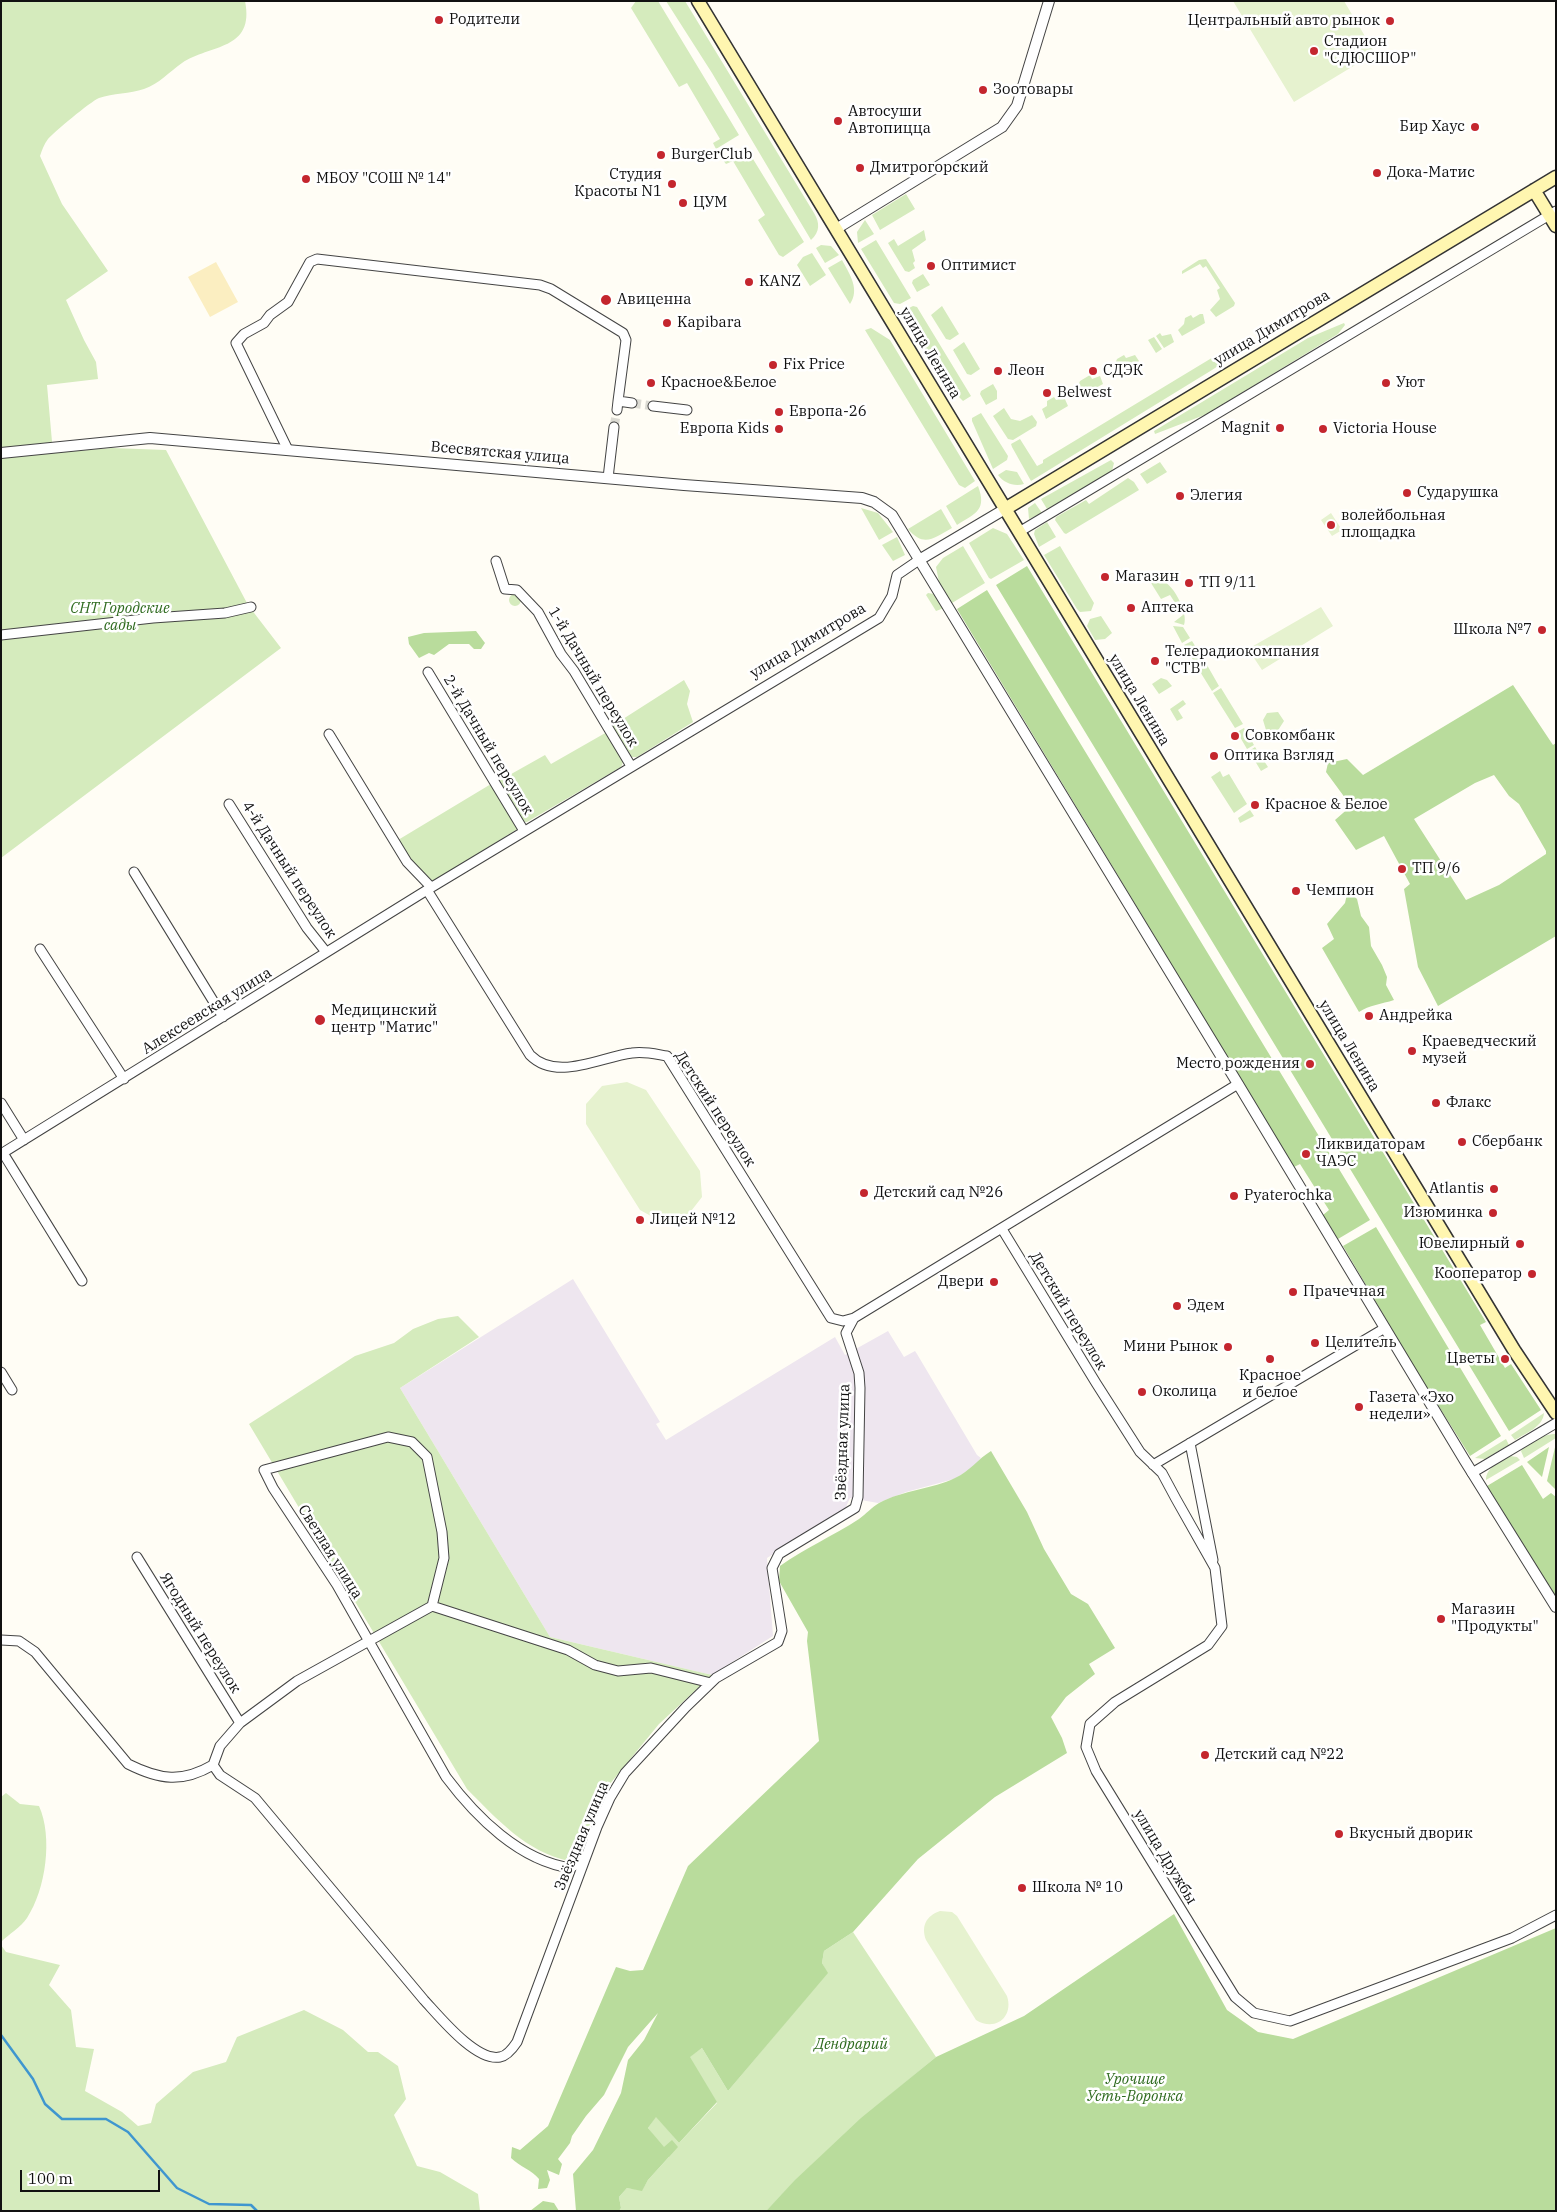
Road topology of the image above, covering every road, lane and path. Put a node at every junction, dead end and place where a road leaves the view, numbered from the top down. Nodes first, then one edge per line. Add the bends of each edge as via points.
1 (698, 1) edge
2 (1049, 1) edge
3 (1556, 177) edge
4 (1534, 190) junction
5 (1554, 218) edge
6 (836, 229) junction
7 (632, 403) tunnel mouth
8 (653, 406) tunnel mouth
9 (687, 410) dead end
10 (614, 427) tunnel mouth
11 (288, 450) junction
12 (1, 453) edge
13 (608, 478) junction
14 (1005, 509) junction
15 (1019, 532) junction
16 (919, 560) junction
17 (496, 561) dead end
18 (251, 607) dead end
19 (1, 636) edge
20 (428, 672) dead end
21 (328, 734) dead end
22 (631, 766) junction
23 (229, 804) dead end
24 (524, 831) junction
25 (134, 872) dead end
26 (429, 888) junction
27 (40, 949) dead end
28 (326, 952) junction
29 (223, 1017) junction
30 (124, 1079) junction
31 (1238, 1084) junction
32 (1, 1103) edge
33 (24, 1140) junction
34 (2, 1153) edge
35 (1002, 1228) junction
36 (82, 1281) dead end
37 (854, 1318) junction
38 (1385, 1328) junction
39 (1, 1372) edge
40 (12, 1390) dead end
41 (1556, 1413) edge
42 (1556, 1423) edge
43 (1190, 1443) junction
44 (1153, 1465) junction
45 (1472, 1473) junction
46 (137, 1558) dead end
47 (1215, 1568) junction
48 (432, 1606) junction
49 (1556, 1607) edge
50 (1, 1640) edge
51 (369, 1641) junction
52 (711, 1683) junction
53 (240, 1723) junction
54 (213, 1765) junction
55 (586, 1856) junction
56 (1556, 1915) edge

1 - 6 main road, улица Ленина
2 - 6 street via 1017,106 1002,127
3 - 4 main road, улица Димитрова
4 - 5 main road
4 - 14 main road, улица Димитрова
5 - 15 street
6 - 14 main road, улица Ленина
7 - 11 street via 617,405 626,340 623,333 569,298 540,285 320,258 310,262 288,302 236,343
8 - 9 street
10 - 13 street
11 - 12 street, Всесвятская улица via 150,438
11 - 13 street, Всесвятская улица
13 - 16 street, Всесвятская улица via 862,498 892,515
14 - 15 main road, улица Ленина
14 - 16 street
15 - 41 main road, улица Ленина via 1514,1350
16 - 22 street, улица Димитрова via 897,575 892,596 879,618
16 - 31 street, Всесвятская улица
17 - 22 street, 1-й Дачный переулок via 505,588 517,590 538,612
18 - 19 street via 225,613
20 - 24 street, 2-й Дачный переулок
21 - 26 street via 407,862
22 - 24 street
23 - 28 street, 4-й Дачный переулок
24 - 26 street
25 - 29 street
26 - 28 street, Алексеевская улица
26 - 37 street, Детский переулок via 530,1054 538,1062 561,1068 632,1053 667,1056 831,1318 843,1321
27 - 30 street
28 - 29 street, Алексеевская улица
29 - 30 street, Алексеевская улица
30 - 33 street, Алексеевская улица
31 - 35 street
31 - 38 street, Всесвятская улица
32 - 33 street
33 - 34 street, Алексеевская улица
34 - 36 street
35 - 37 street
35 - 44 street, Детский переулок via 1096,1383 1140,1452
37 - 52 street, Звёздная улица via 846,1333 859,1373 860,1388 858,1497 855,1508 779,1554 772,1568 782,1631 778,1642
38 - 43 street
38 - 45 street, Всесвятская улица
39 - 40 street
42 - 45 street
43 - 44 street
43 - 47 street
44 - 47 street, улица Дружбы via 1162,1473
45 - 49 street, Всесвятская улица
46 - 53 street, Ягодный переулок
47 - 56 street, улица Дружбы via 1222,1626 1208,1644 1115,1702 1090,1724 1086,1747 1096,1770 1235,1997 1254,2013 1290,2022 1512,1938
48 - 51 street
48 - 51 street, Светлая улица via 444,1558 442,1532 427,1456 412,1442 388,1437 264,1470
48 - 52 street via 568,1650 595,1665 618,1671 650,1668
50 - 54 street via 19,1641 35,1652 128,1764 145,1773 177,1779 196,1775
51 - 53 street via 297,1681
51 - 55 street, Светлая улица via 446,1777 464,1801 510,1842 551,1865 571,1868
52 - 55 street, Звёздная улица via 625,1773 610,1798
53 - 54 street via 220,1746
54 - 55 street, Звёздная улица via 220,1775 255,1798 424,2000 450,2028 484,2055 500,2057 517,2042

